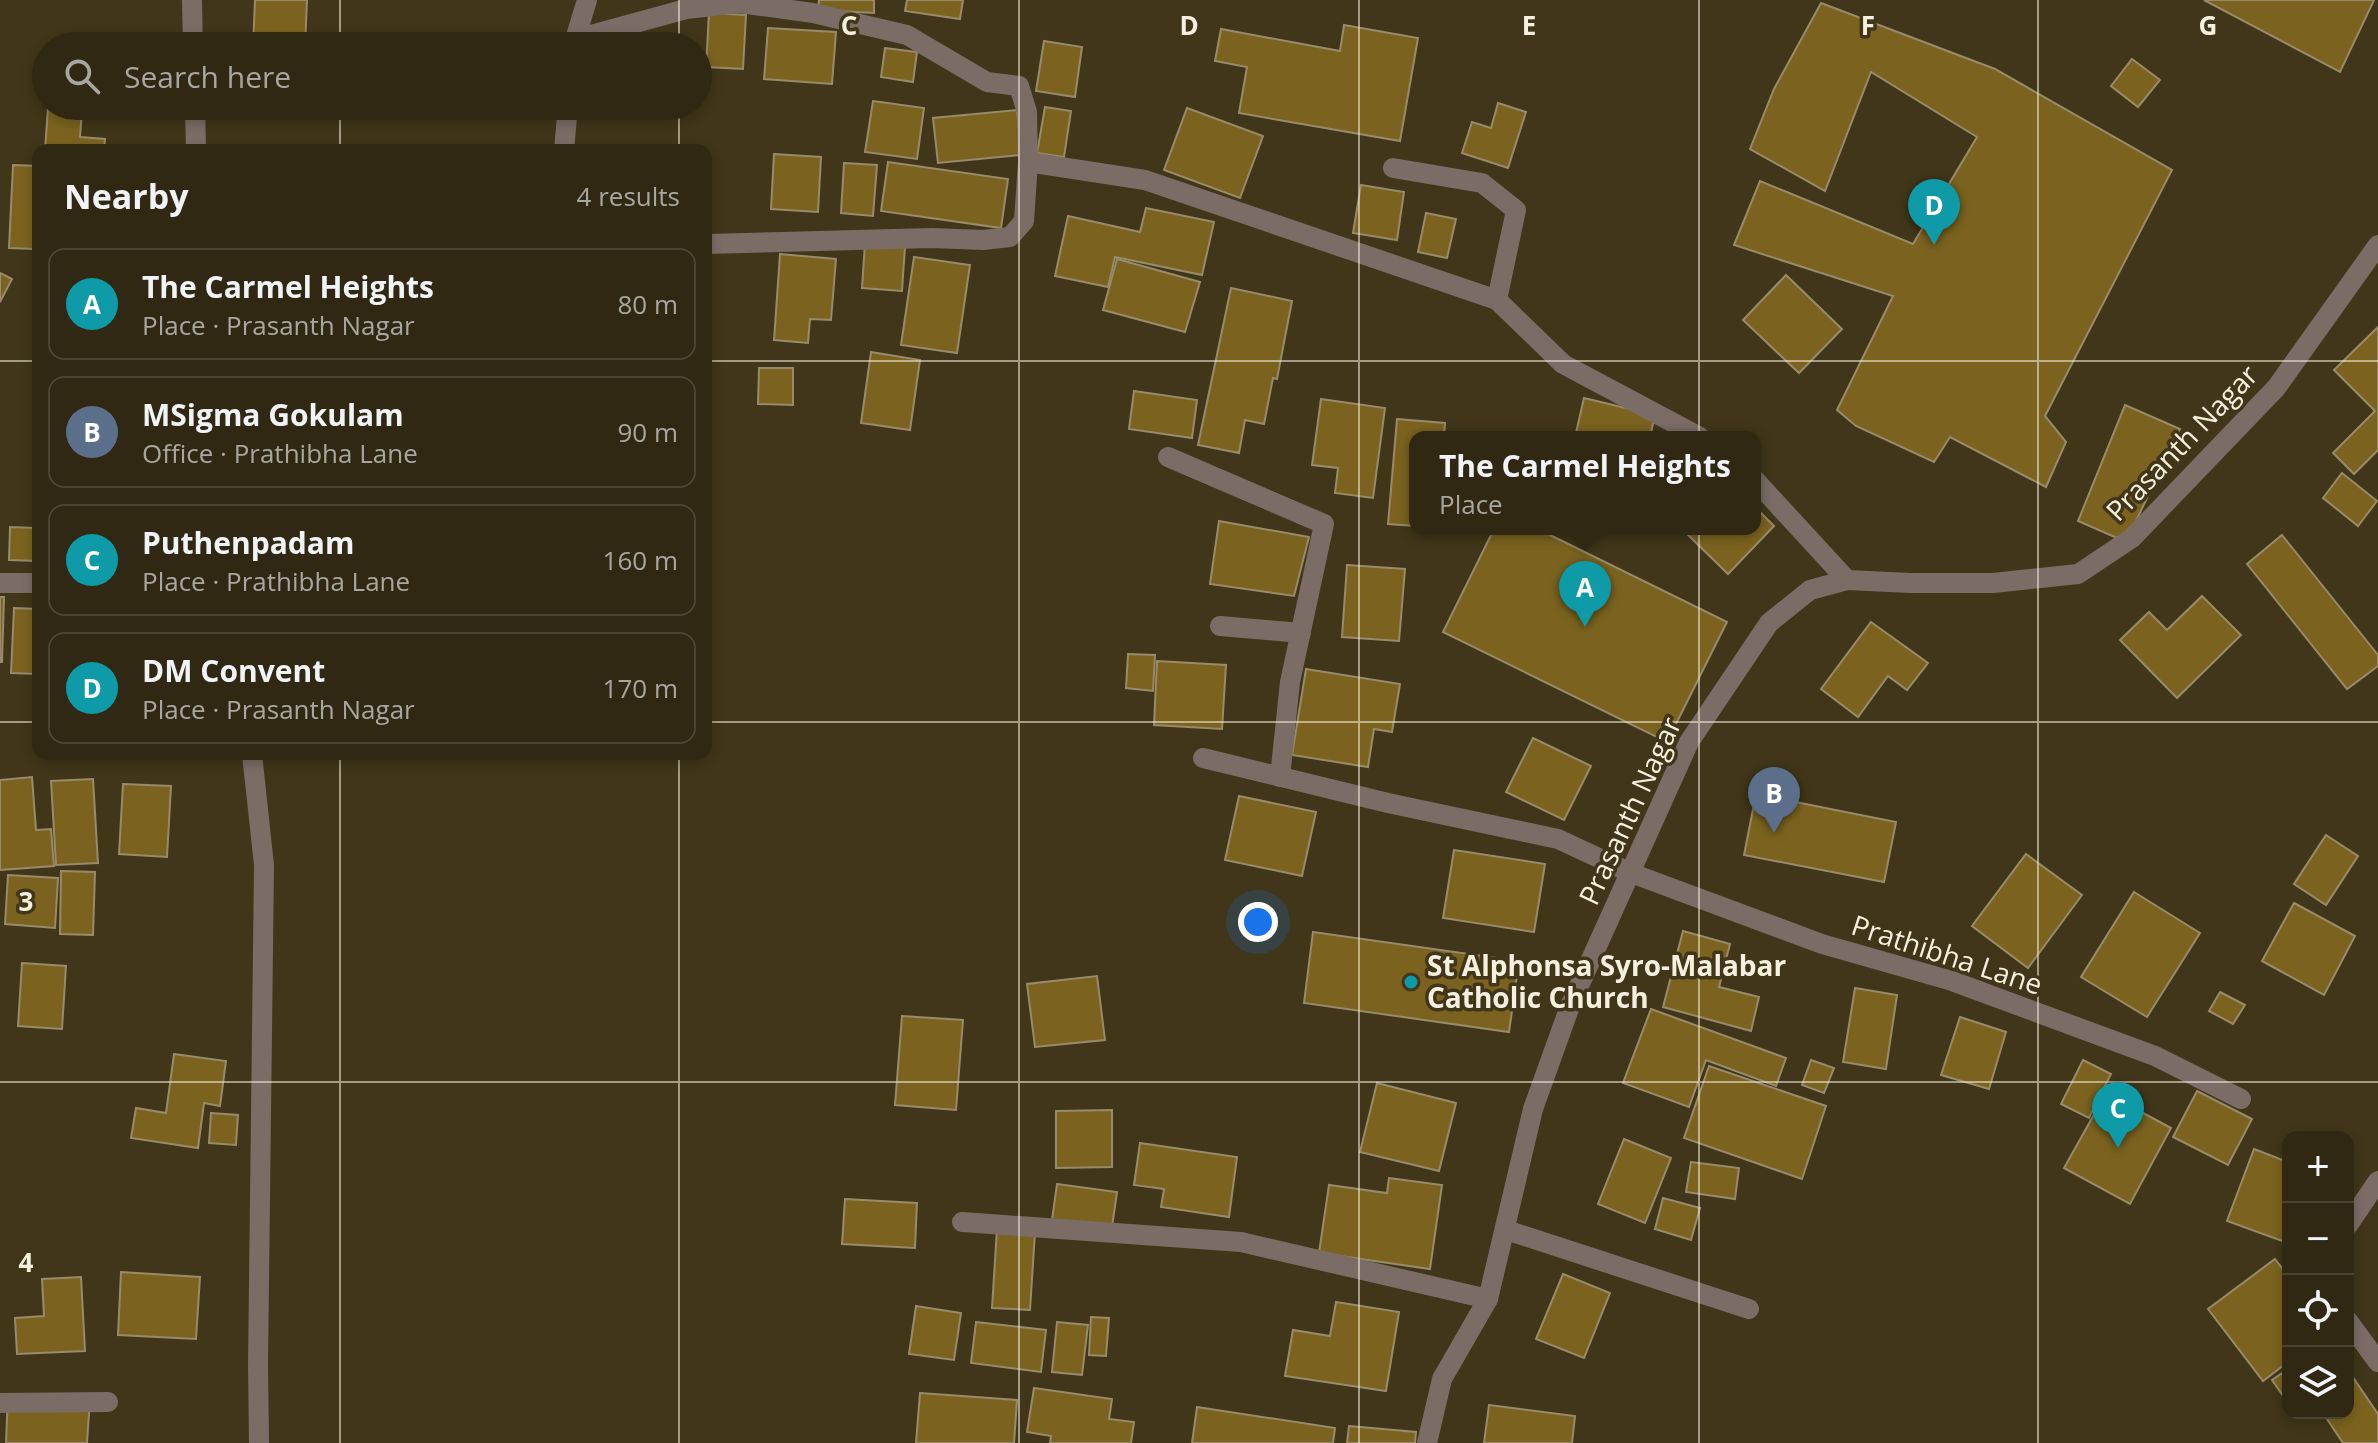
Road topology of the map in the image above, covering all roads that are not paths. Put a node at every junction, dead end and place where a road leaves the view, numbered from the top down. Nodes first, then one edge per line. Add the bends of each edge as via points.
1 (192, 0) edge
2 (587, 0) edge
3 (777, 4) edge
4 (193, 32) edge
5 (577, 32) edge
6 (610, 32) edge
7 (195, 120) edge
8 (567, 120) edge
9 (196, 144) edge
10 (565, 144) edge
11 (1028, 162) junction
12 (1393, 168) dead end
13 (712, 244) edge
14 (2378, 245) edge
15 (1497, 300) junction
16 (1689, 431) edge
17 (1168, 457) dead end
18 (1761, 487) edge
19 (1847, 580) junction
20 (0, 583) edge
21 (32, 583) edge
22 (1220, 626) dead end
23 (1301, 633) junction
24 (1203, 758) dead end
25 (253, 760) edge
26 (1280, 777) junction
27 (1631, 873) junction
28 (2241, 1099) dead end
29 (2378, 1181) edge
30 (2354, 1216) edge
31 (962, 1222) dead end
32 (1506, 1230) junction
33 (1488, 1299) junction
34 (1749, 1309) dead end
35 (2354, 1329) edge
36 (2378, 1362) edge
37 (108, 1402) dead end
38 (0, 1403) edge
39 (259, 1443) edge
40 (1427, 1443) edge

1 - 4 street
2 - 5 street
3 - 6 street via 686,9
3 - 11 street via 907,35 987,82 1019,86 1027,112
7 - 9 street
8 - 10 street
11 - 13 street via 1024,221 1010,237
11 - 15 street via 1145,180
12 - 15 street via 1482,183 1516,210
14 - 19 street, Prasanth Nagar via 2276,388 2132,538 2078,574 1993,583
15 - 16 street via 1563,364
17 - 23 street via 1324,524
18 - 19 street
19 - 27 street, Prasanth Nagar via 1810,590 1769,623 1689,742
20 - 21 street
22 - 23 street
23 - 26 street
24 - 26 street, Prathibha Lane
25 - 39 street via 264,865
26 - 27 street, Prathibha Lane via 1558,839
27 - 28 street, Prathibha Lane via 1822,944 1952,981 2155,1056
27 - 32 street, Prasanth Nagar via 1570,1006 1533,1109
29 - 30 street
31 - 33 street via 1241,1242
32 - 33 street, Prasanth Nagar
32 - 34 street
33 - 40 street, Prasanth Nagar via 1442,1379
35 - 36 street
37 - 38 street

